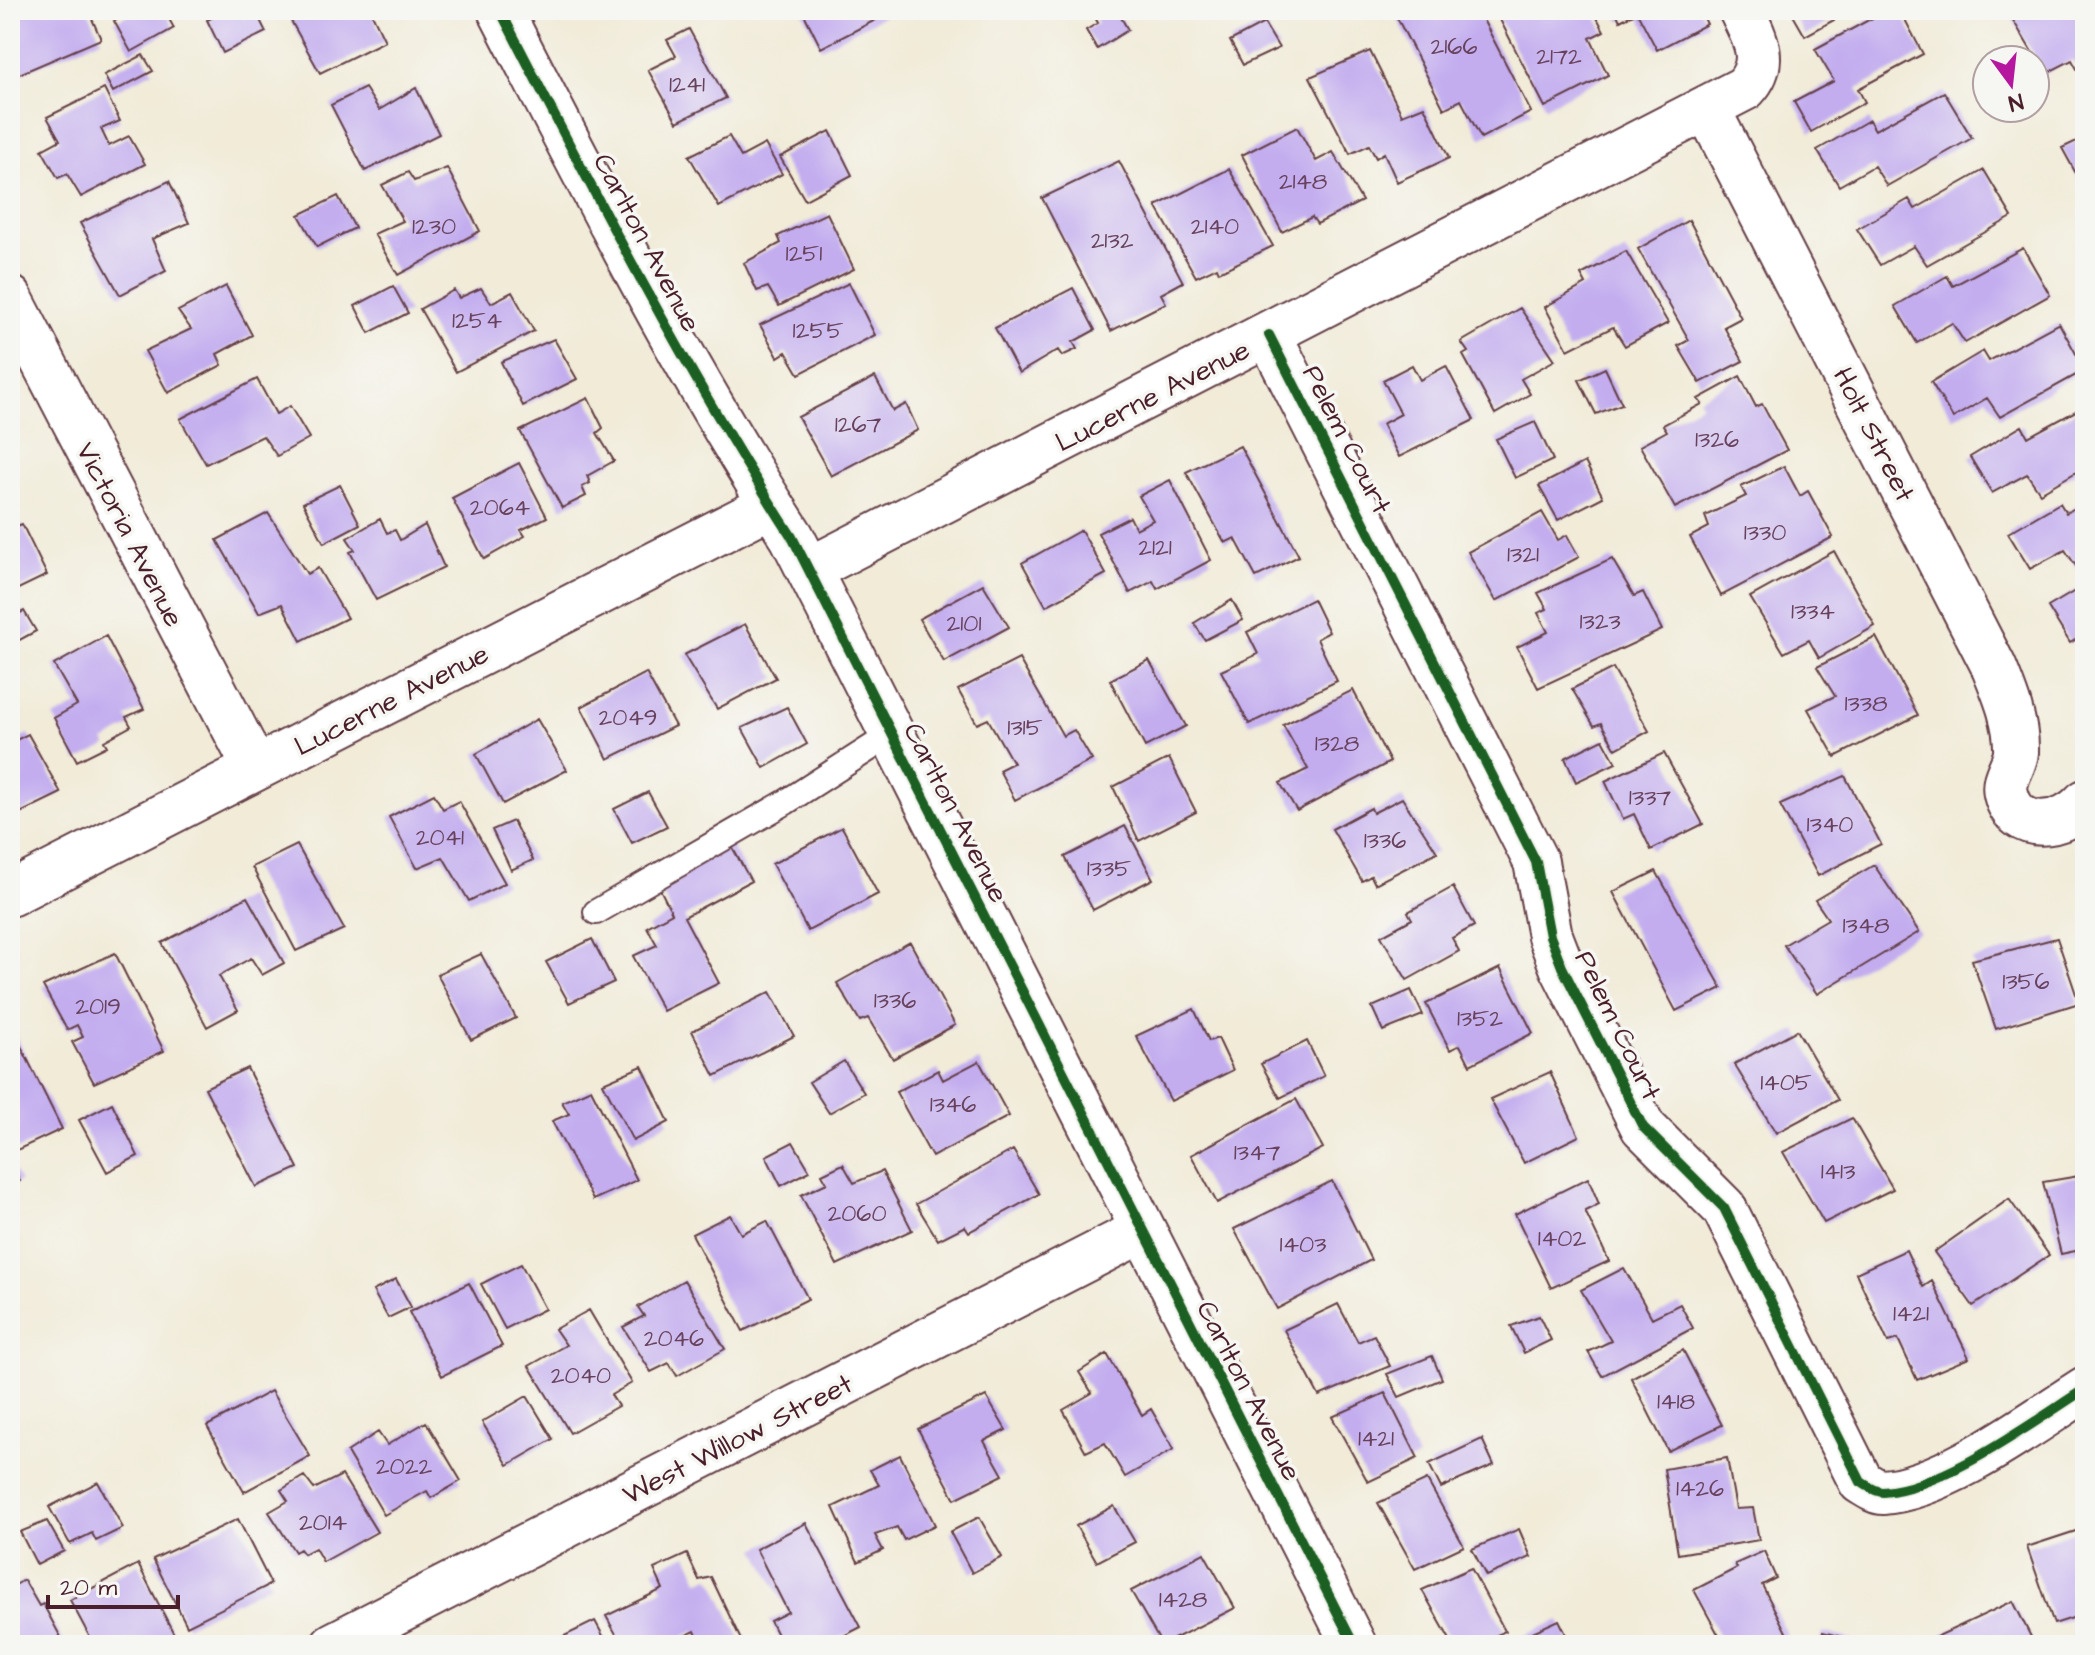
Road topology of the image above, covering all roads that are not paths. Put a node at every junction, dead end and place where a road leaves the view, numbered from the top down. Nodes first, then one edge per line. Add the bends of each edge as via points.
1 (1741, 10) edge
2 (515, 16) edge
3 (1707, 108) junction
4 (10, 298) edge
5 (1269, 335) junction
6 (771, 505) junction
7 (809, 570) junction
8 (892, 734) junction
9 (255, 768) junction
10 (2085, 802) edge
11 (10, 894) edge
12 (596, 912) dead end
13 (1141, 1231) junction
14 (2085, 1389) edge
15 (333, 1645) edge
16 (1354, 1645) edge

1 - 3 street via 1760,59 1754,78
2 - 6 street, Carlton Avenue via 658,313
3 - 5 street, Lucerne Avenue
3 - 10 street, Holt Street via 1994,667 2010,710 2016,755 2007,773 2006,794 2016,814 2038,824 2062,821
4 - 9 street, Victoria Avenue
5 - 7 street, Lucerne Avenue
5 - 14 street, Pelem Court via 1536,862 1550,936 1562,967 1643,1127 1724,1208 1861,1482 1880,1492 1923,1484
6 - 7 street, Carlton Avenue
6 - 9 street, Lucerne Avenue
7 - 8 street, Carlton Avenue
8 - 12 lane
8 - 13 street, Carlton Avenue
9 - 11 street, Lucerne Avenue
13 - 15 street, West Willow Street
13 - 16 street, Carlton Avenue

